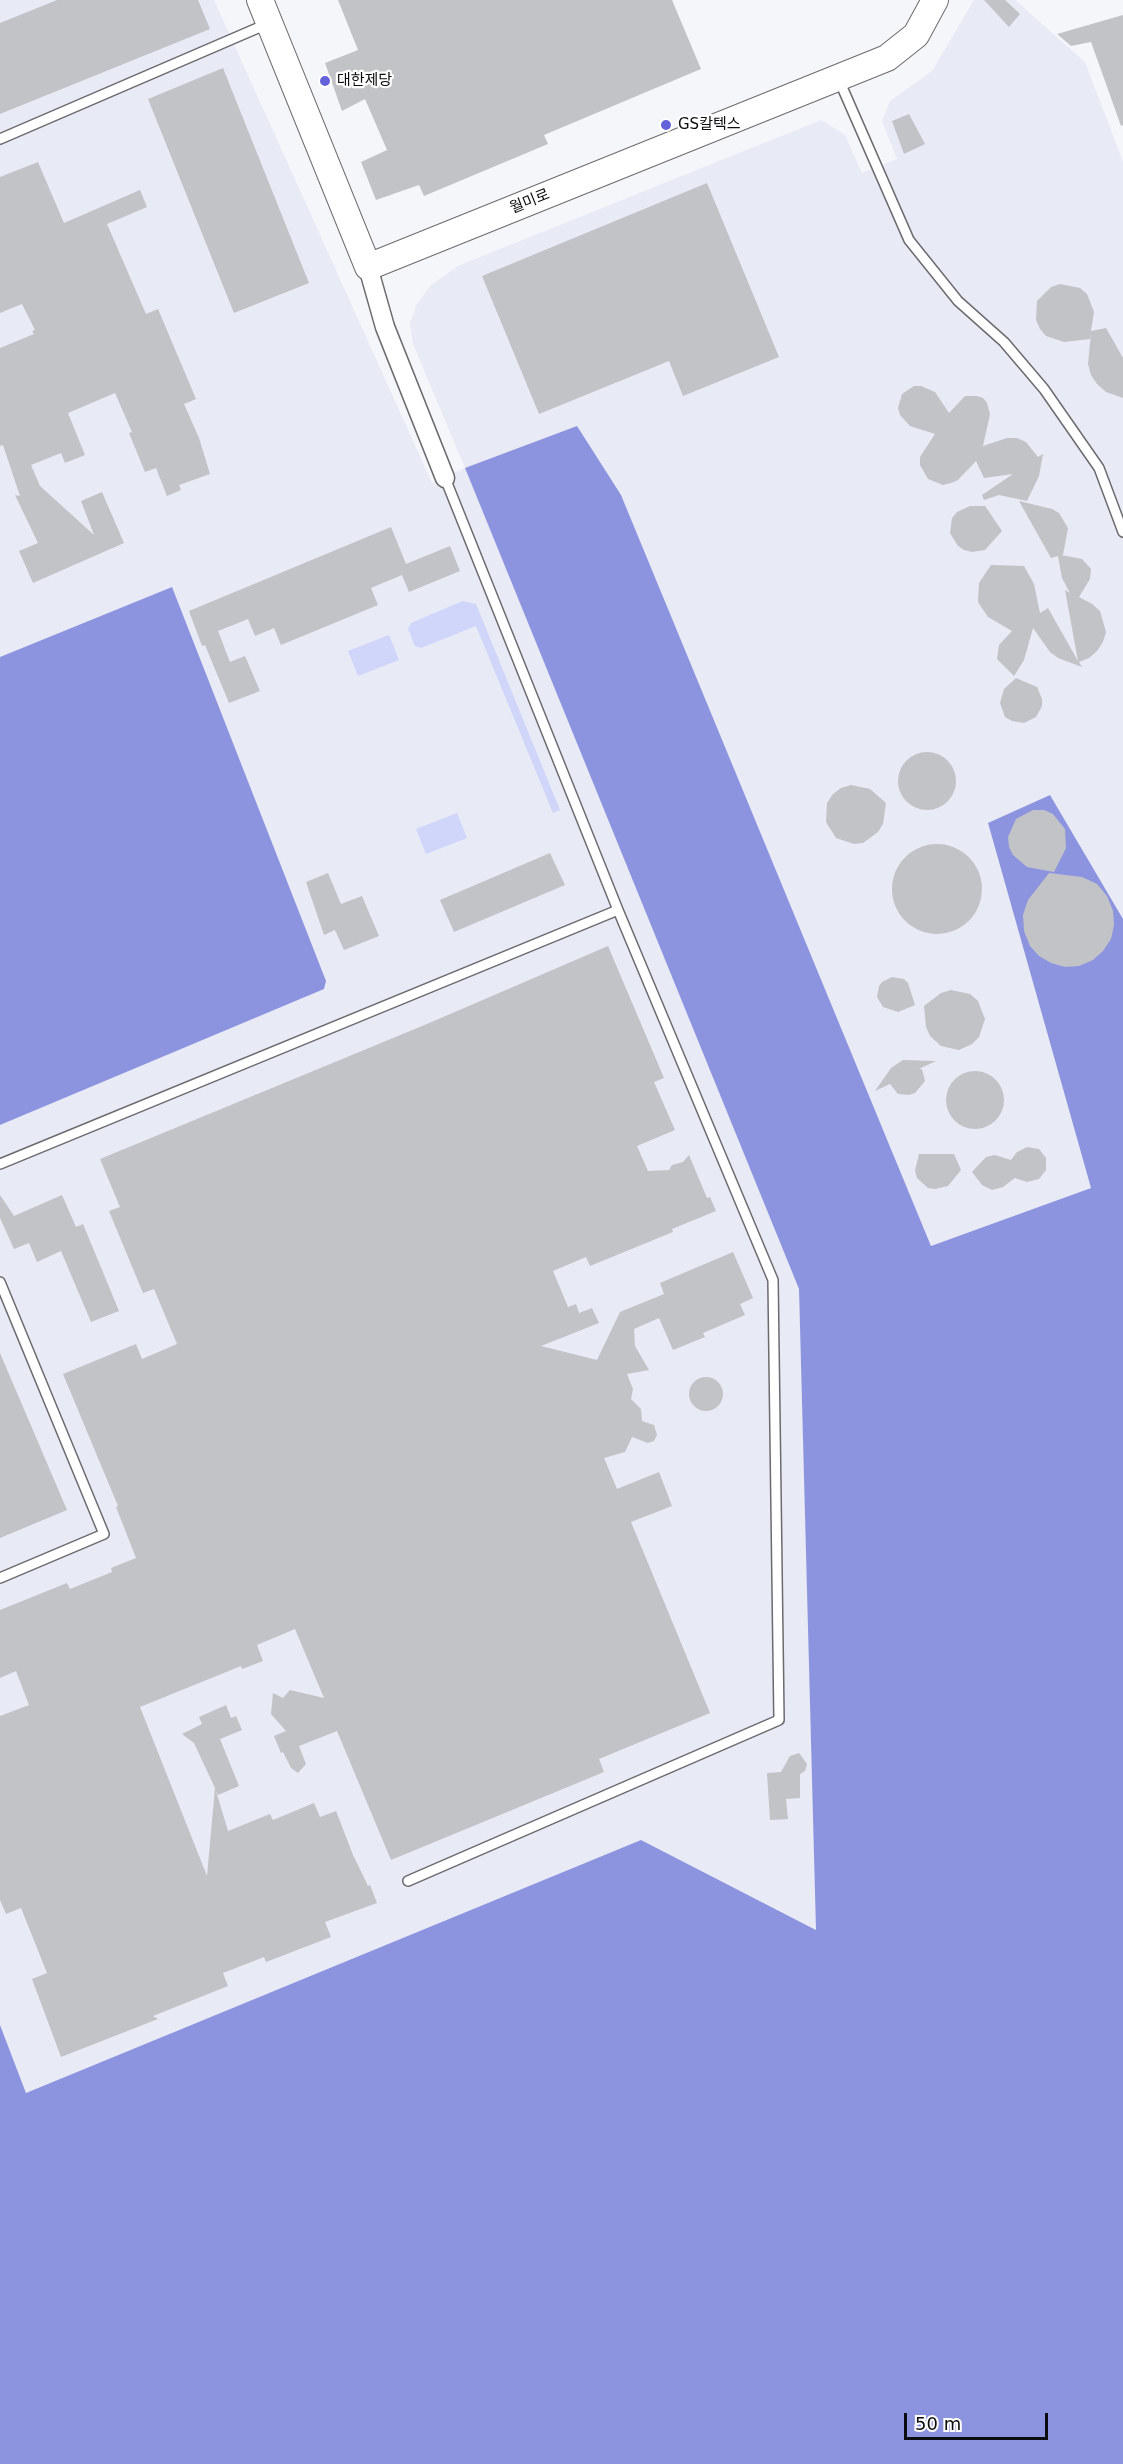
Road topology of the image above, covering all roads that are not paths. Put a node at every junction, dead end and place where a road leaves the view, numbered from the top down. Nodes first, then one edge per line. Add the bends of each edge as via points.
1 (935, 0) edge
2 (265, 11) edge
3 (838, 78) junction
4 (0, 139) edge
5 (368, 267) junction
6 (445, 478) joint
7 (1123, 532) edge
8 (618, 910) junction
9 (0, 1164) edge
10 (0, 1282) edge
11 (0, 1578) edge
12 (408, 1881) dead end

1 - 3 main road, 월미로 via 916,35 887,58
2 - 4 lane
2 - 5 main road
3 - 5 main road, 월미로
3 - 7 lane via 909,240 958,301 1004,342 1044,389 1099,468
5 - 6 street via 385,327
6 - 8 lane
8 - 9 lane
8 - 12 lane via 773,1280 779,1720
10 - 11 lane via 104,1534

